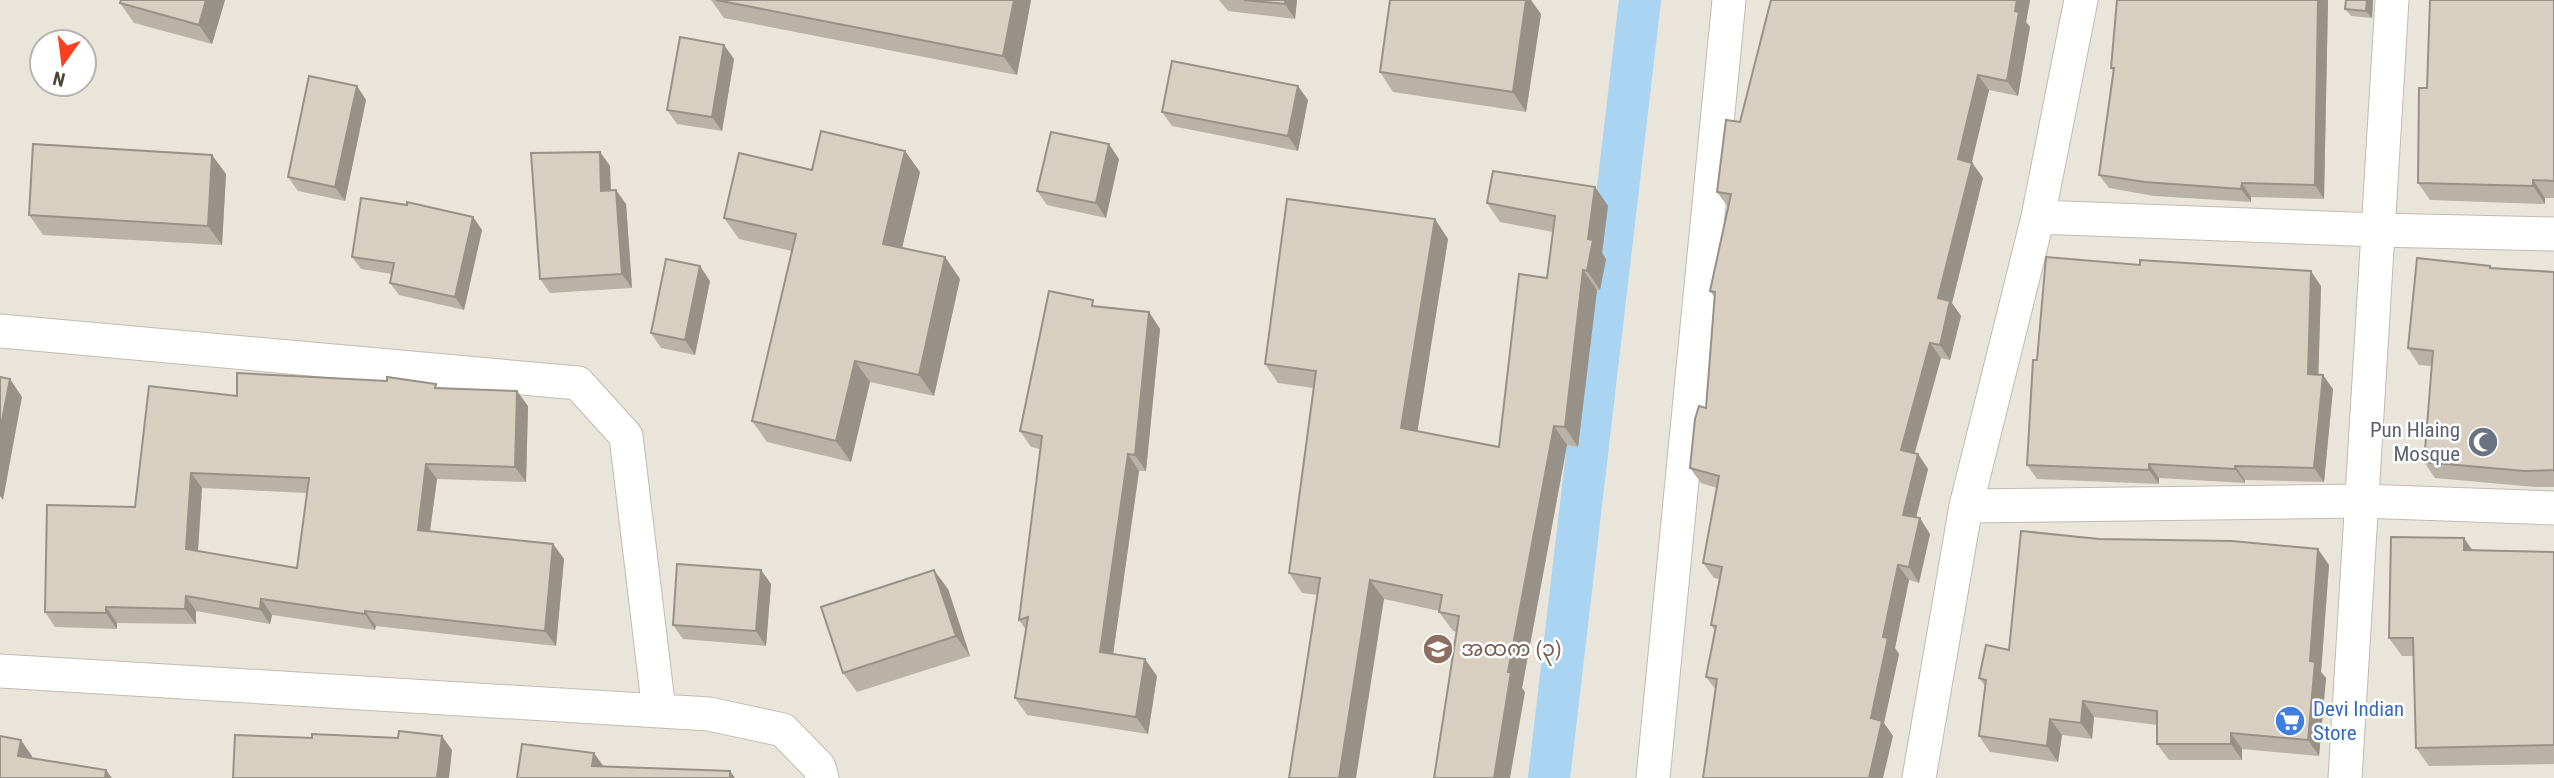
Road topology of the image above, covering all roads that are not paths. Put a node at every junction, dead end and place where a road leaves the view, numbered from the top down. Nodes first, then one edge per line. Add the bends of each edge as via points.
1 (1729, 0) edge
2 (2081, 0) edge
3 (2392, 0) edge
4 (2038, 217) junction
5 (2378, 230) junction
6 (2554, 233) edge
7 (0, 331) edge
8 (2361, 501) junction
9 (1966, 506) junction
10 (2554, 508) edge
11 (0, 671) edge
12 (659, 711) junction
13 (822, 778) edge
14 (1653, 778) edge
15 (1919, 778) edge
16 (2345, 778) edge

1 - 14 street
2 - 4 street
3 - 5 street
4 - 5 street
4 - 9 street
5 - 6 street
5 - 8 street
7 - 12 street via 578,383 626,436
8 - 9 street
8 - 10 street
8 - 16 street
9 - 15 street
11 - 12 street
12 - 13 street via 709,714 783,730 819,767

